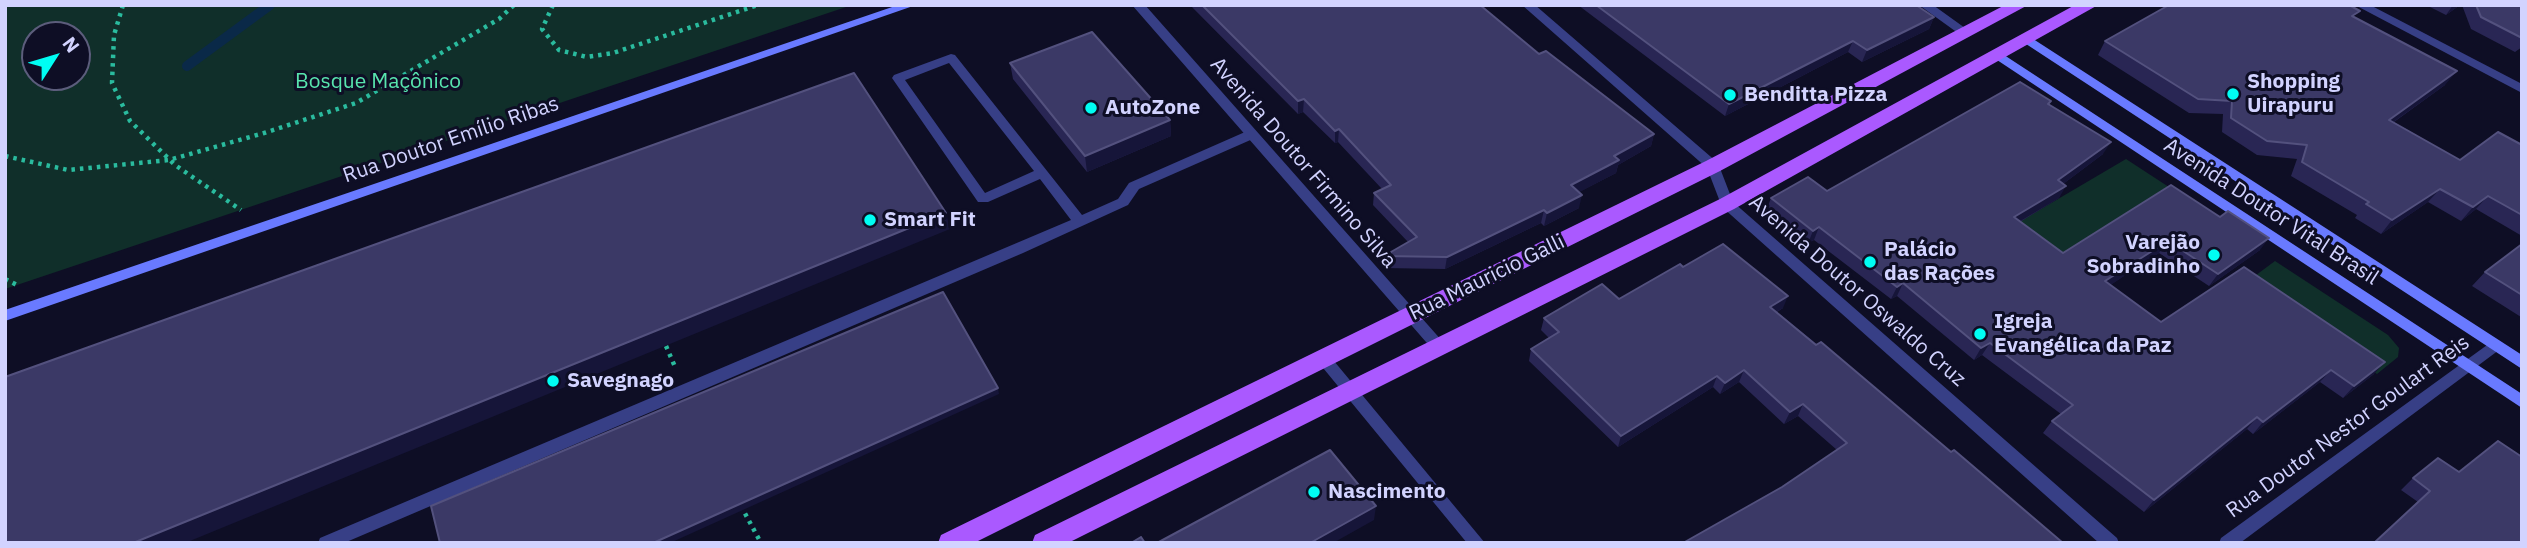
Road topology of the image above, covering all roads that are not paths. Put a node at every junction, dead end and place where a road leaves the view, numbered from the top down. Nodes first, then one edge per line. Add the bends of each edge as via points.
1 (910, 5) edge
2 (1138, 5) edge
3 (1528, 5) edge
4 (1925, 5) edge
5 (2019, 5) edge
6 (2090, 5) edge
7 (2361, 5) edge
8 (1966, 33) junction
9 (2027, 39) junction
10 (1998, 55) junction
11 (2522, 89) edge
12 (1250, 135) junction
13 (1713, 166) junction
14 (1042, 173) junction
15 (1727, 204) junction
16 (1080, 221) junction
17 (5, 316) edge
18 (1410, 316) junction
19 (1438, 346) junction
20 (2494, 346) junction
21 (1324, 359) junction
22 (2522, 363) edge
23 (2468, 366) junction
24 (1350, 389) junction
25 (2522, 402) edge
26 (326, 543) edge
27 (950, 543) edge
28 (1044, 543) edge
29 (1477, 543) edge
30 (2111, 543) edge
31 (2227, 543) edge

1 - 17 street, Rua Doutor Emílio Ribas
2 - 12 street, Avenida Doutor Firmino Silva
3 - 13 street, Avenida Doutor Oswaldo Cruz
4 - 8 street
5 - 8 main road, Rua Mauricio Galli
6 - 9 main road, Rua Mauricio Galli
7 - 11 street
8 - 13 main road, Rua Mauricio Galli
9 - 10 main road, Rua Mauricio Galli
9 - 20 street, Avenida Doutor Vital Brasil
10 - 15 main road, Rua Mauricio Galli
10 - 23 street, Avenida Doutor Vital Brasil
12 - 16 street via 1134,186 1124,202
12 - 18 street, Avenida Doutor Firmino Silva
13 - 15 street, Avenida Doutor Oswaldo Cruz
13 - 18 main road, Rua Mauricio Galli
14 - 14 street via 983,200 898,78 951,58
14 - 16 street
15 - 19 main road, Rua Mauricio Galli
15 - 30 street, Avenida Doutor Oswaldo Cruz
16 - 26 street
18 - 19 street, Avenida Doutor Firmino Silva
18 - 21 main road, Rua Mauricio Galli
19 - 24 main road, Rua Mauricio Galli
20 - 22 street, Avenida Doutor Vital Brasil
20 - 23 street, Rua Doutor Nestor Goulart Reis
21 - 24 street
21 - 27 main road, Rua Mauricio Galli
23 - 25 street, Avenida Doutor Vital Brasil
23 - 31 street, Rua Doutor Nestor Goulart Reis
24 - 28 main road, Rua Mauricio Galli
24 - 29 street

